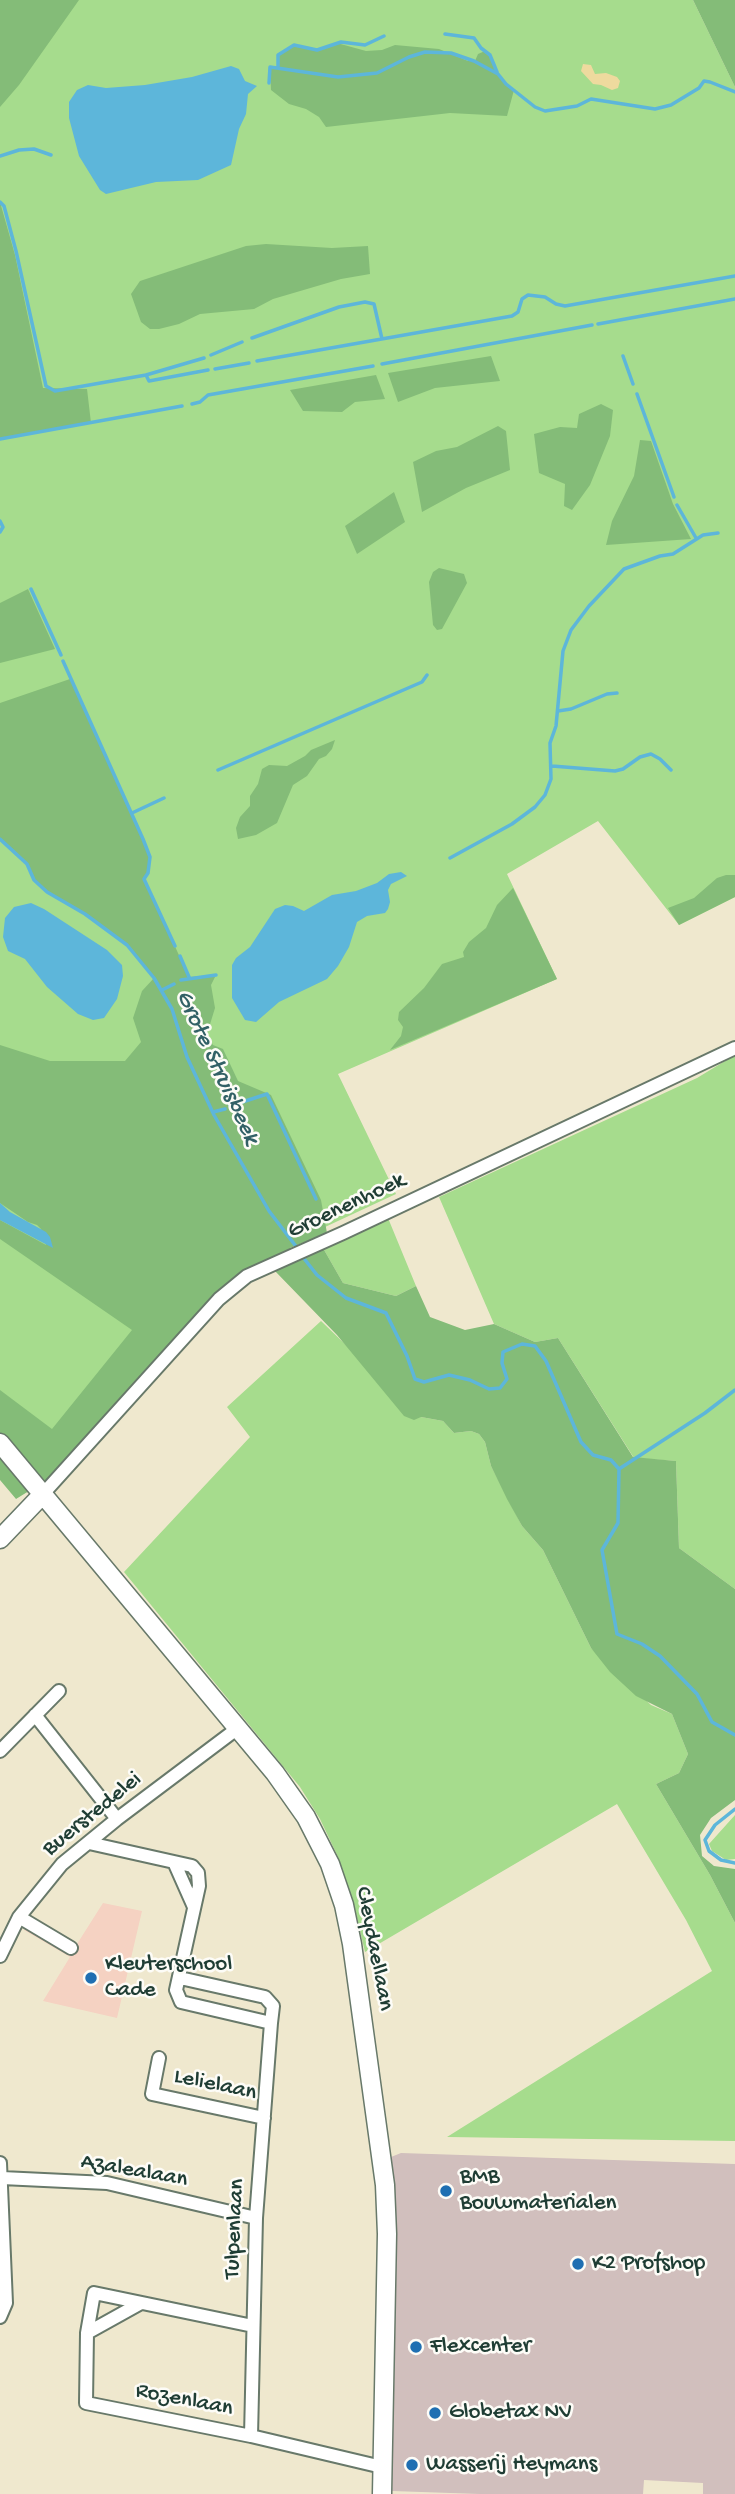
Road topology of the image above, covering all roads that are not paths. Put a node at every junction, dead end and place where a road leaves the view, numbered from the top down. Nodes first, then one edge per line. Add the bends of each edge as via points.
1 (735, 1048) edge
2 (0, 1443) edge
3 (43, 1493) junction
4 (0, 1539) edge
5 (59, 1691) dead end
6 (35, 1715) junction
7 (238, 1728) junction
8 (0, 1751) edge
9 (117, 1819) junction
10 (89, 1843) junction
11 (19, 1917) junction
12 (71, 1948) dead end
13 (0, 1956) edge
14 (180, 1978) junction
15 (271, 2023) junction
16 (159, 2059) dead end
17 (264, 2118) junction
18 (0, 2163) edge
19 (2, 2178) junction
20 (257, 2218) junction
21 (2, 2277) edge
22 (141, 2303) junction
23 (0, 2317) edge
24 (253, 2326) junction
25 (87, 2333) junction
26 (251, 2436) junction
27 (382, 2467) junction
28 (382, 2494) edge

1 - 3 street, Groenenhoek via 247,1276 229,1289
2 - 3 street, Cleydaellaan
3 - 4 street
3 - 7 street, Cleydaellaan
5 - 6 street
6 - 8 street
6 - 9 street
7 - 9 street, Buerstedelei
7 - 27 street, Cleydaellaan via 306,1817 330,1864 352,1944 385,2185
9 - 10 street, Buerstedelei
10 - 11 street, Buerstedelei via 62,1864
10 - 14 street via 192,1866 198,1873
11 - 12 street
11 - 13 street, Buerstedelei
14 - 15 street via 265,1997 273,2006
14 - 15 street via 176,1990 181,2002
15 - 17 street, Tulpenlaan
16 - 17 street, Lelielaan via 152,2094
17 - 20 street, Tulpenlaan
18 - 19 street
19 - 20 street, Azalealaan via 107,2183
19 - 21 street
20 - 24 street, Tulpenlaan
21 - 23 street via 6,2303
22 - 24 street
22 - 25 street
22 - 25 street, Rozenlaan via 94,2293
24 - 26 street, Tulpenlaan
25 - 26 street, Rozenlaan via 86,2403
26 - 27 street, Rozenlaan
27 - 28 street, Cleydaellaan

